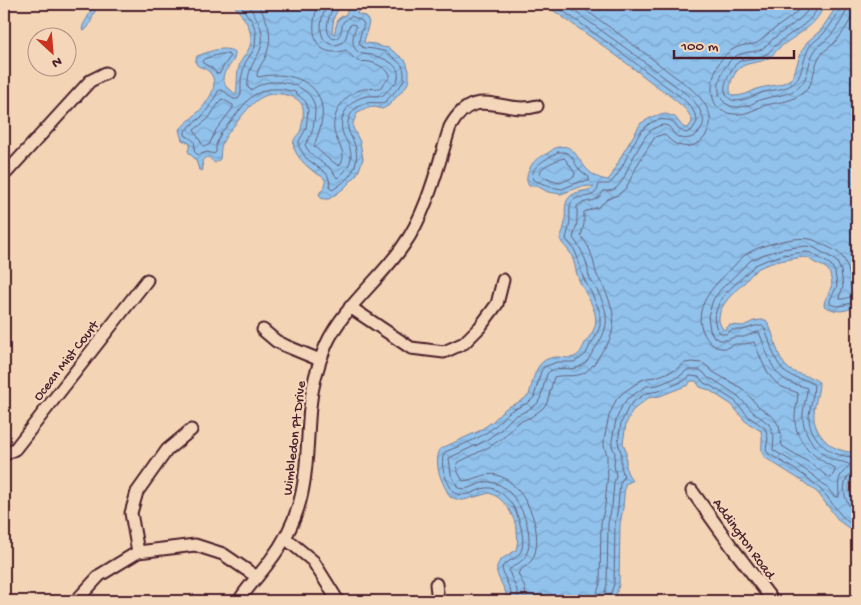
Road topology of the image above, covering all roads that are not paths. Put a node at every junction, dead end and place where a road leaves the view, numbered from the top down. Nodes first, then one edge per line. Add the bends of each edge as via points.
1 (106, 73) dead end
2 (537, 106) dead end
3 (4, 173) edge
4 (147, 280) dead end
5 (503, 280) dead end
6 (350, 307) junction
7 (263, 330) dead end
8 (320, 360) junction
9 (191, 430) dead end
10 (4, 455) edge
11 (692, 491) dead end
12 (285, 538) junction
13 (138, 552) junction
14 (257, 577) junction
15 (436, 584) dead end
16 (76, 601) edge
17 (239, 601) edge
18 (338, 601) edge
19 (438, 601) edge
20 (773, 601) edge

1 - 3 street via 90,81
2 - 6 street, Wimbledon Pt Drive via 517,108 488,102 471,105 460,113 450,127 424,206 411,234 392,261
4 - 10 street, Ocean Mist Court via 15,449
5 - 6 street via 496,304 480,327 464,342 444,352 411,348
6 - 8 street, Wimbledon Pt Drive
7 - 8 street via 276,341
8 - 12 street, Wimbledon Pt Drive via 310,406 303,488
9 - 13 street via 167,450 137,492 131,513
11 - 20 street, Addington Road
12 - 14 street, Wimbledon Pt Drive
12 - 18 street via 313,561
13 - 14 street via 195,545 223,554
13 - 16 street via 100,575
14 - 17 street, Wimbledon Pt Drive
15 - 19 street

